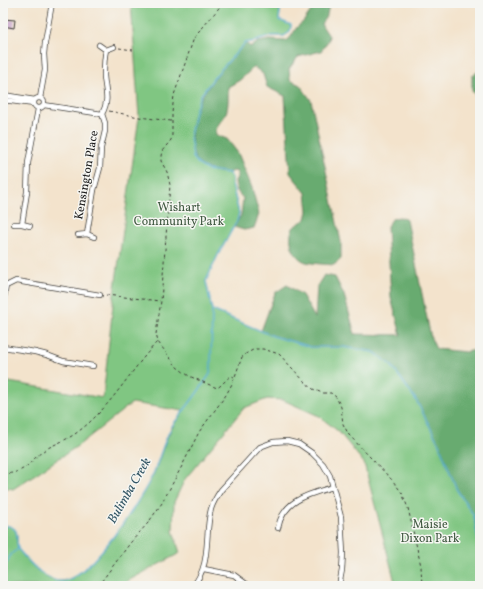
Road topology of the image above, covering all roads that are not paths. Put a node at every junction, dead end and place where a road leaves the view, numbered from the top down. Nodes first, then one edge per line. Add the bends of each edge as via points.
1 (52, 3) edge
2 (99, 45) dead end
3 (114, 47) road end
4 (106, 50) junction
5 (3, 95) edge
6 (3, 100) edge
7 (37, 101) junction
8 (44, 105) junction
9 (38, 109) junction
10 (103, 112) junction
11 (14, 224) dead end
12 (22, 224) junction
13 (30, 226) dead end
14 (87, 234) junction
15 (78, 235) dead end
16 (94, 237) dead end
17 (4, 284) edge
18 (100, 295) road end
19 (3, 303) edge
20 (3, 347) edge
21 (93, 366) dead end
22 (333, 487) junction
23 (278, 528) dead end
24 (204, 569) junction
25 (193, 586) edge
26 (249, 586) edge
27 (339, 586) edge

1 - 7 street via 45,43 45,70
2 - 4 street
3 - 4 street
4 - 10 street, Kensington Place via 104,76 107,106
5 - 7 street
6 - 7 street
7 - 8 street via 44,101
7 - 9 street
8 - 9 street
8 - 10 street
9 - 12 street via 28,163
10 - 14 street, Kensington Place via 105,131
11 - 12 street
12 - 13 street
14 - 15 street, Kensington Place
14 - 16 street, Kensington Place
17 - 18 street via 16,281
17 - 19 street
20 - 21 street
22 - 23 street via 298,499 285,511
22 - 24 street via 323,464 298,444 287,440 260,447 221,490 211,508
22 - 27 street via 343,536
24 - 25 street
24 - 26 street via 234,575

